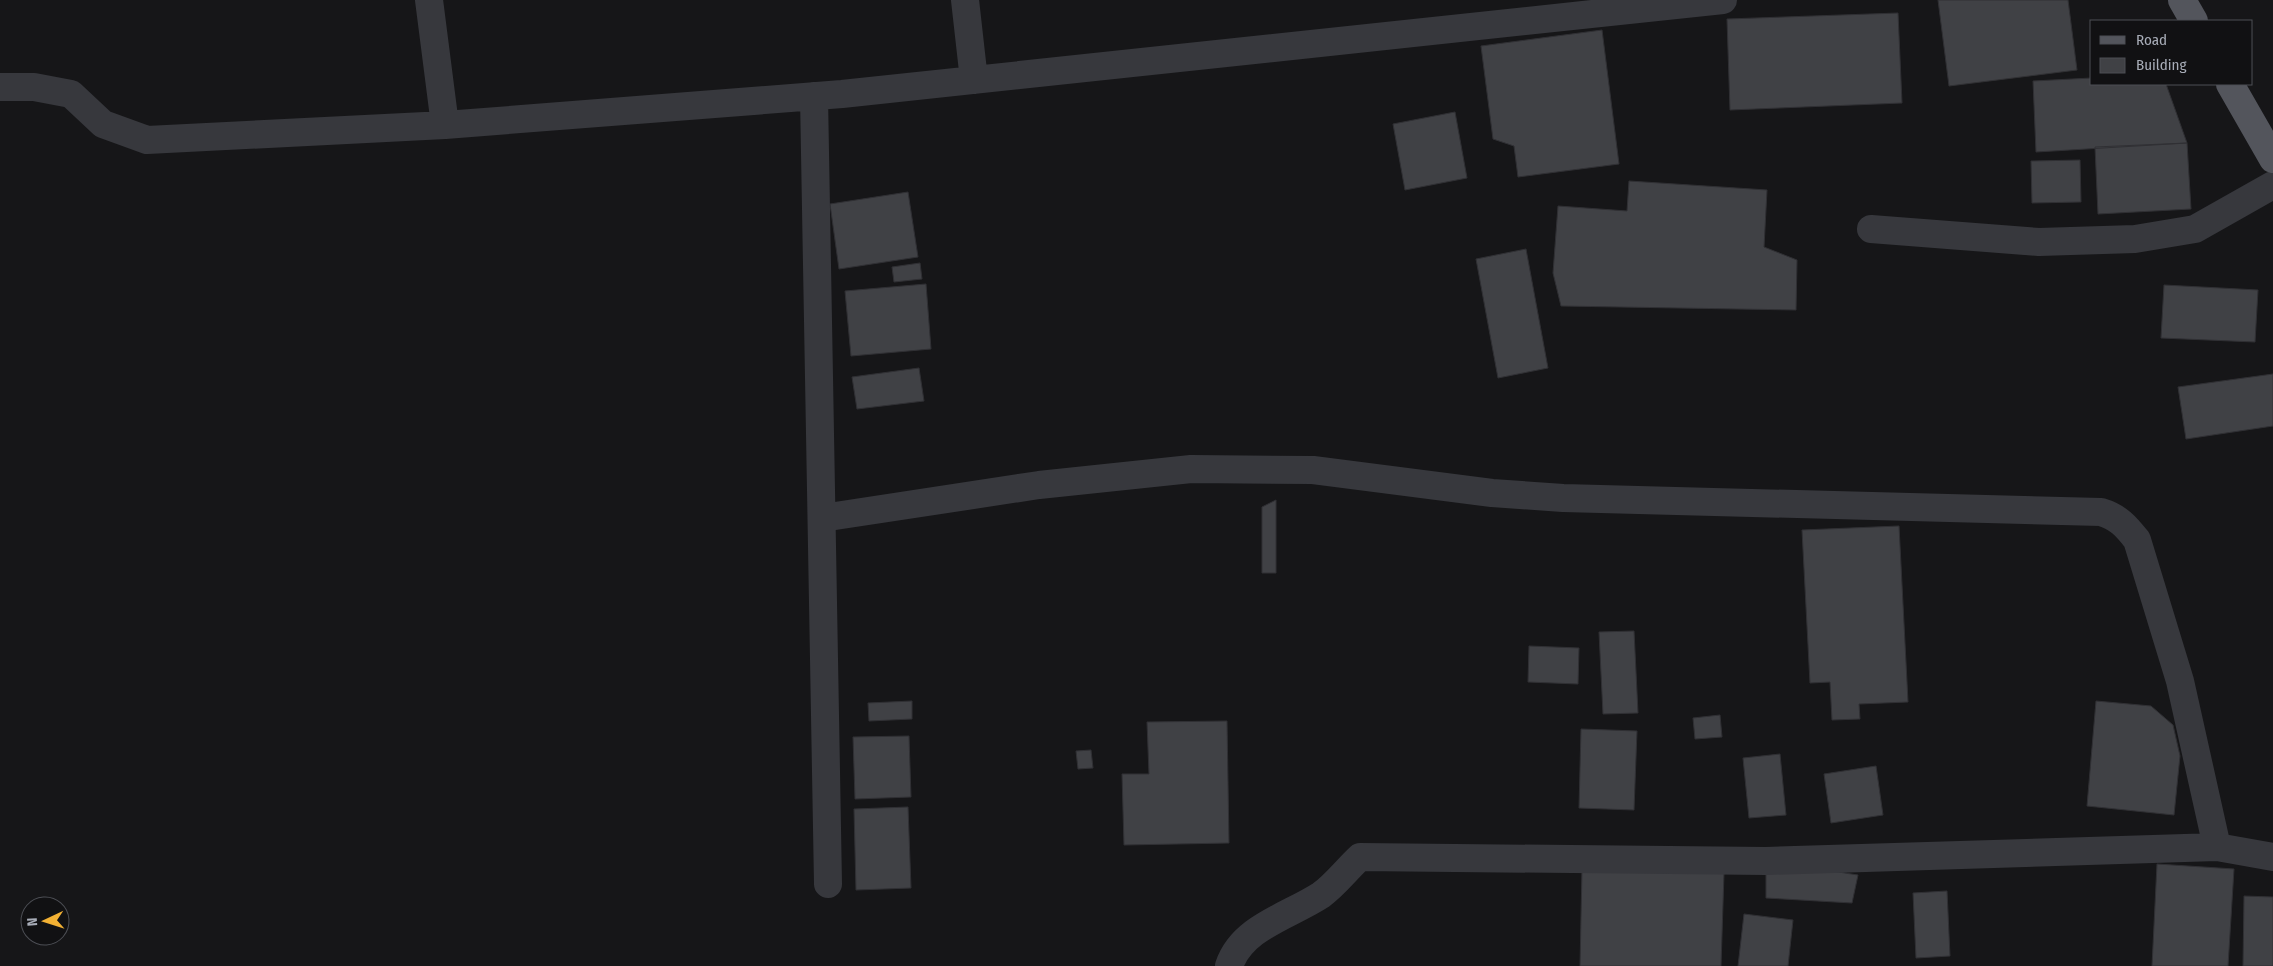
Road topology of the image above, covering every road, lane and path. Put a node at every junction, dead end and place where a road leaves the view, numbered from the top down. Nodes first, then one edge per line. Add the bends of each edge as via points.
1 (429, 0) edge
2 (965, 0) edge
3 (1724, 0) edge
4 (2182, 0) edge
5 (2193, 20) edge
6 (974, 80) junction
7 (2231, 85) edge
8 (0, 88) edge
9 (814, 96) junction
10 (446, 125) junction
11 (2273, 159) edge
12 (2273, 185) edge
13 (1871, 228) dead end
14 (822, 518) junction
15 (2217, 847) junction
16 (2273, 857) edge
17 (828, 884) dead end
18 (1230, 966) edge

1 - 10 street
2 - 6 street
3 - 6 street
4 - 5 main road
6 - 9 street
7 - 11 main road
8 - 10 street via 34,87 71,94 103,124 147,140
9 - 10 street
9 - 14 street
12 - 13 street via 2196,229 2135,239 2039,242
14 - 15 street via 1039,484 1191,469 1313,470 1563,498 2101,512 2113,515 2125,524 2137,540 2180,681
14 - 17 street
15 - 16 street
15 - 18 street via 1766,861 1360,857 1322,894 1247,937 1234,954

